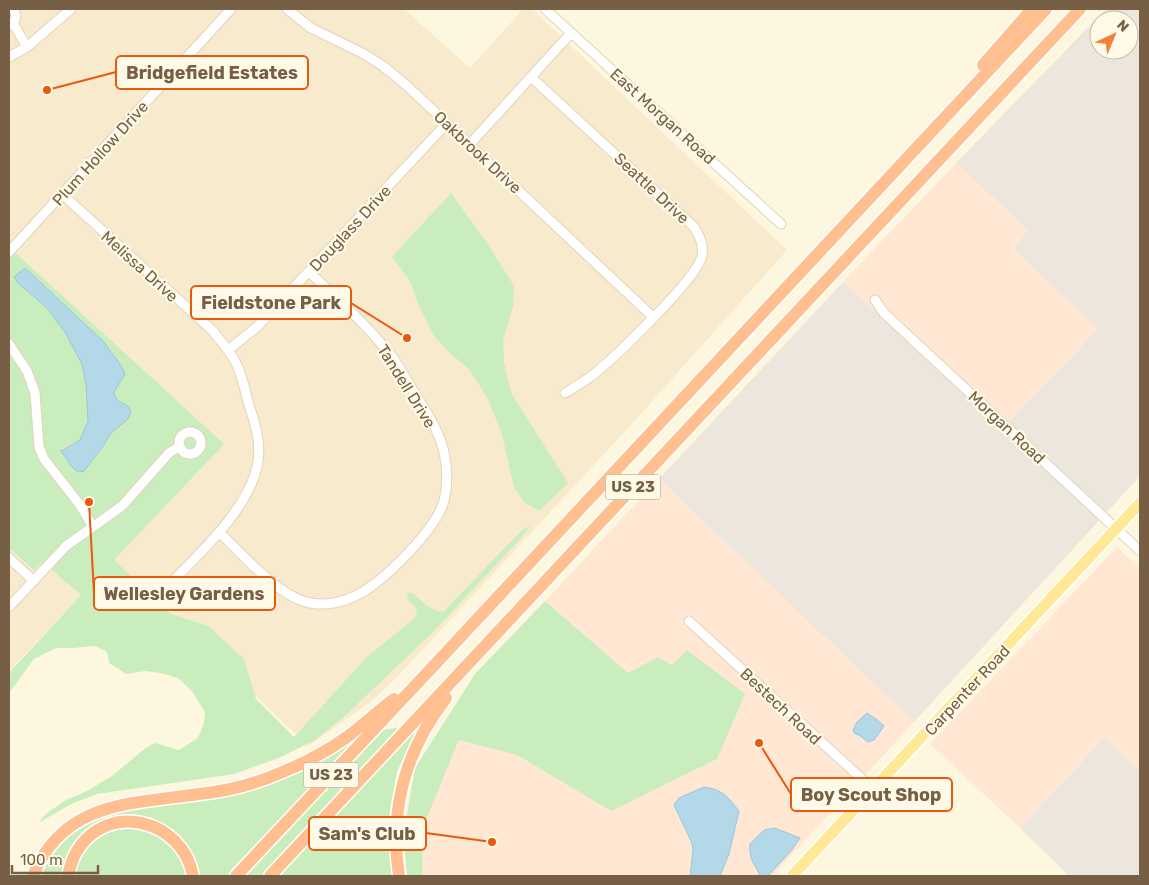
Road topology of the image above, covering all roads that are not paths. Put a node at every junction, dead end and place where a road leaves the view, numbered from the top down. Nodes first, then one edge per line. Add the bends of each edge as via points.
1 (14, 9) edge
2 (71, 9) edge
3 (231, 9) edge
4 (287, 9) edge
5 (545, 9) edge
6 (1032, 9) edge
7 (1046, 9) edge
8 (1080, 9) edge
9 (1090, 9) edge
10 (11, 24) edge
11 (572, 33) junction
12 (27, 47) junction
13 (1039, 53) junction
14 (9, 57) edge
15 (531, 77) junction
16 (447, 123) junction
17 (470, 144) junction
18 (920, 144) junction
19 (62, 194) junction
20 (781, 224) dead end
21 (9, 252) edge
22 (309, 272) junction
23 (875, 300) dead end
24 (653, 317) junction
25 (9, 344) edge
26 (228, 350) junction
27 (565, 393) dead end
28 (180, 446) dead end
29 (1140, 503) edge
30 (93, 527) junction
31 (1117, 528) junction
32 (219, 532) junction
33 (1140, 551) edge
34 (9, 558) edge
35 (34, 581) junction
36 (160, 594) dead end
37 (9, 607) edge
38 (690, 621) dead end
39 (492, 639) junction
40 (426, 674) junction
41 (874, 790) junction
42 (33, 876) edge
43 (68, 876) edge
44 (193, 876) edge
45 (236, 876) edge
46 (270, 876) edge
47 (399, 876) edge
48 (792, 876) edge

1 - 10 street via 16,17
2 - 12 street
3 - 19 street, Plum Hollow Drive
4 - 16 street, Oakbrook Drive via 311,28 383,66
5 - 11 street, East Morgan Road
6 - 18 highway via 940,114
7 - 18 highway, US 23
8 - 13 highway, US 23
9 - 13 highway
10 - 12 street
11 - 15 street
11 - 20 street, East Morgan Road
12 - 14 street
13 - 39 highway, US 23
15 - 17 street
15 - 24 street, Seattle Drive via 699,234 702,243 700,262
16 - 17 street, Oakbrook Drive
16 - 22 street, Douglass Drive
17 - 24 street, Oakbrook Drive
18 - 40 highway, US 23
19 - 21 street, Plum Hollow Drive
19 - 26 street, Melissa Drive via 213,331
22 - 26 street, Douglass Drive via 257,327
22 - 32 street, Tandell Drive via 357,316 390,354 430,418 443,447 447,478 444,501 432,526 386,574 362,592 342,601 322,604 303,602 283,590
23 - 31 street, Morgan Road via 884,314
24 - 27 street, Seattle Drive via 614,357
25 - 30 street via 27,371 35,393 39,447 44,459
26 - 32 street, Melissa Drive via 237,365 254,420 258,461 250,490
28 - 30 street via 169,453 122,506
29 - 31 main road, Carpenter Road
30 - 35 street via 66,546
31 - 33 street, Morgan Road
31 - 41 main road, Carpenter Road
32 - 36 street, Melissa Drive
34 - 35 street
35 - 37 street
38 - 41 street, Bestech Road
39 - 46 highway, US 23
39 - 47 highway via 428,724 408,763 396,828
40 - 42 highway via 346,737 315,757 280,773 238,787 118,805 88,815 57,838
40 - 45 highway, US 23
41 - 48 main road, Carpenter Road
43 - 44 highway via 76,852 92,835 116,823 130,822 155,826 177,843 185,853

